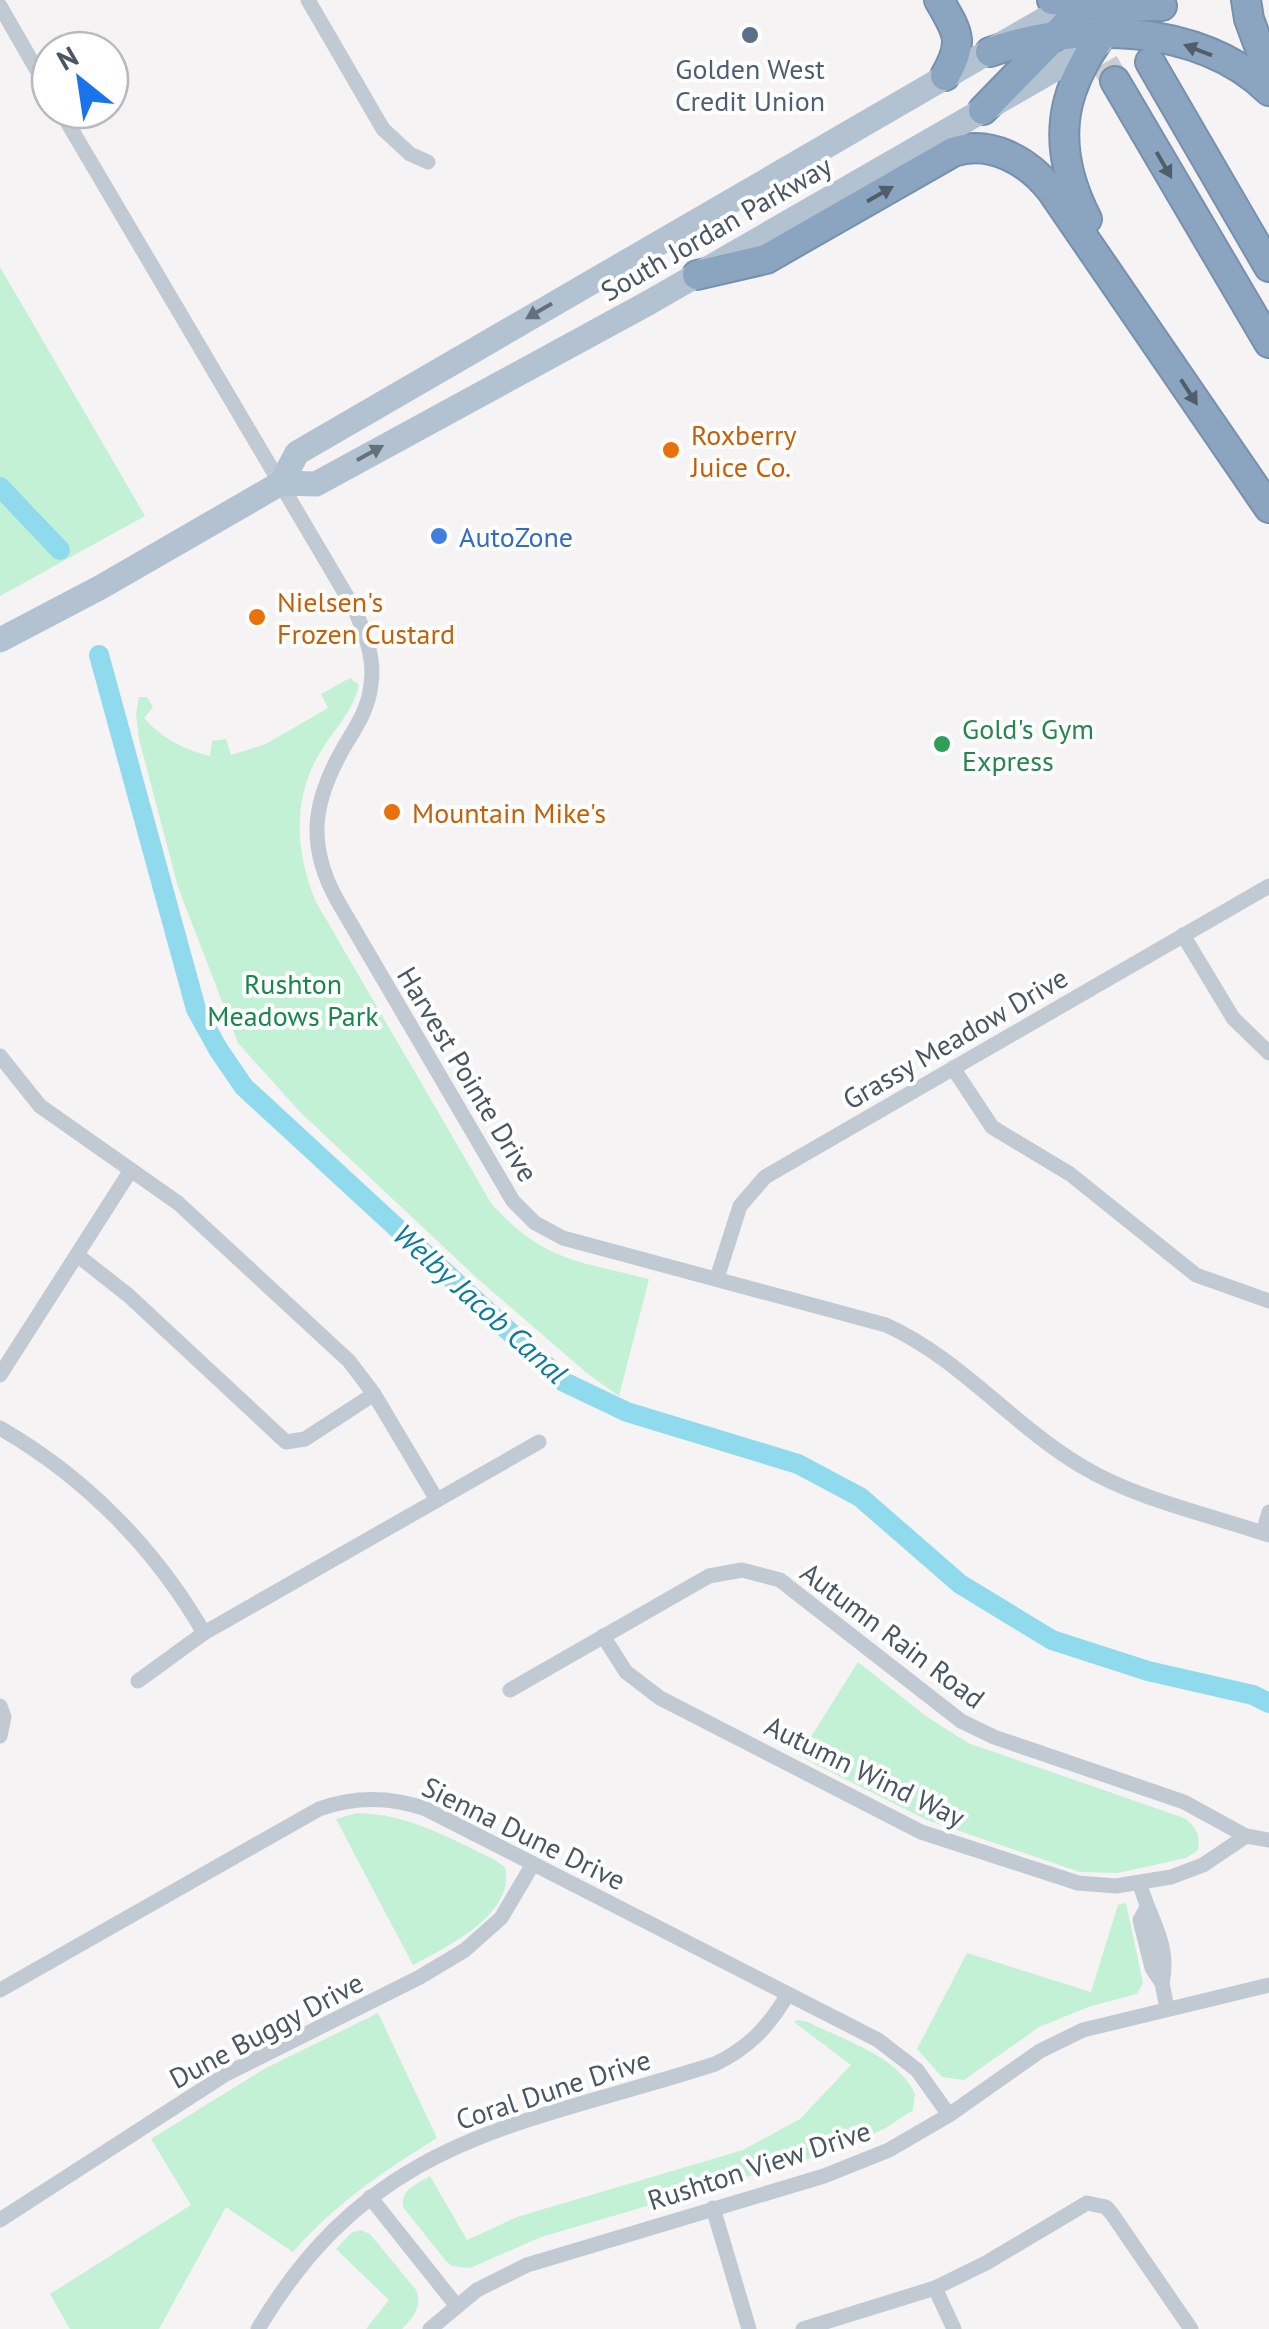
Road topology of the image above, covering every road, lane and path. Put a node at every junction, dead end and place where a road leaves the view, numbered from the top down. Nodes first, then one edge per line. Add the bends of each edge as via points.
1 (308, 0) edge
2 (939, 0) edge
3 (1246, 0) edge
4 (1076, 1) edge
5 (1167, 3) edge
6 (0, 6) edge
7 (1114, 24) edge
8 (1058, 35) junction
9 (990, 52) junction
10 (30, 58) edge
11 (1150, 62) dead end
12 (1269, 73) edge
13 (945, 76) junction
14 (1115, 81) tunnel mouth
15 (1269, 91) edge
16 (983, 110) junction
17 (72, 130) edge
18 (428, 162) dead end
19 (1269, 268) edge
20 (697, 275) junction
21 (1136, 311) junction
22 (1269, 344) edge
23 (280, 483) junction
24 (1269, 508) edge
25 (0, 640) edge
26 (1269, 886) edge
27 (1183, 935) junction
28 (1269, 1054) edge
29 (0, 1056) edge
30 (953, 1068) junction
31 (132, 1170) junction
32 (77, 1255) junction
33 (718, 1278) junction
34 (1269, 1301) edge
35 (0, 1376) edge
36 (374, 1394) junction
37 (0, 1428) edge
38 (539, 1442) dead end
39 (437, 1500) junction
40 (1269, 1512) edge
41 (1266, 1534) edge
42 (204, 1633) junction
43 (603, 1636) junction
44 (138, 1681) dead end
45 (510, 1690) dead end
46 (0, 1706) edge
47 (0, 1736) edge
48 (1246, 1836) junction
49 (1269, 1840) edge
50 (533, 1864) junction
51 (1140, 1884) junction
52 (1269, 1985) edge
53 (0, 1990) edge
54 (788, 1994) junction
55 (1167, 2008) junction
56 (949, 2116) junction
57 (370, 2197) junction
58 (713, 2208) junction
59 (0, 2220) edge
60 (935, 2288) junction
61 (456, 2305) junction
62 (258, 2329) edge
63 (430, 2329) edge
64 (749, 2329) edge
65 (803, 2329) edge
66 (954, 2329) edge
67 (1191, 2329) edge

1 - 18 street via 383,129
2 - 13 highway via 959,44
3 - 12 highway
4 - 7 highway
4 - 8 highway
4 - 9 main road, South Jordan Parkway
5 - 7 highway
6 - 10 street
7 - 8 highway
15 -> 7 highway via 1205,52
7 - 16 main road, South Jordan Parkway
7 - 21 highway via 1067,106 1062,139 1074,193
8 - 9 highway
8 - 16 highway
9 - 13 main road, South Jordan Parkway
11 - 19 highway
13 -> 23 main road, South Jordan Parkway via 297,454
14 -> 22 highway
16 - 20 main road, South Jordan Parkway
17 - 23 street, Harvest Pointe Drive
20 -> 21 highway via 766,259 945,156 978,148 1011,157 1042,179
23 -> 20 main road, South Jordan Parkway via 316,484
21 -> 24 highway
23 - 25 main road, South Jordan Parkway
23 - 33 street, Harvest Pointe Drive via 355,610 372,662 366,706 319,804 318,854 329,885 523,1212 563,1238
26 - 27 street, Grassy Meadow Drive
27 - 28 street via 1228,1010
27 - 30 street, Grassy Meadow Drive
29 - 31 street via 40,1106
30 - 33 street, Grassy Meadow Drive via 757,1184 740,1206
30 - 34 street via 992,1128 1070,1174 1196,1275
31 - 32 street
31 - 36 street via 266,1284 349,1361
32 - 35 street
32 - 36 street via 286,1442 305,1439
33 - 41 street, Harvest Pointe Drive via 908,1335 1084,1468
36 - 39 street
37 - 42 street via 111,1512 157,1562
38 - 39 street
39 - 42 street
40 - 41 street
42 - 44 street
43 - 45 street, Autumn Rain Road
43 - 48 street, Autumn Rain Road via 709,1576 742,1570 772,1576 961,1721 1184,1802
43 - 51 street, Autumn Wind Way via 648,1691 921,1832 1078,1883
46 - 47 street
48 - 49 street, Autumn Rain Road
48 - 51 street, Autumn Wind Way via 1204,1865
50 - 53 street, Sienna Dune Drive via 412,1804 371,1798 336,1803
50 - 54 street, Sienna Dune Drive
50 - 59 street, Dune Buggy Drive via 501,1918 465,1950 226,2074
51 - 55 street via 1146,1909 1140,1920
52 - 55 street, Rushton View Drive
54 - 56 street, Sienna Dune Drive via 892,2048 917,2070
54 - 57 street, Coral Dune Drive via 762,2031 727,2058 465,2141
55 - 56 street, Rushton View Drive via 1061,2040
56 - 58 street, Rushton View Drive via 857,2164
57 - 61 street
57 - 62 street, Coral Dune Drive via 306,2258
58 - 61 street, Rushton View Drive via 527,2264
58 - 64 street
60 - 65 street
60 - 66 street
60 - 67 street via 1096,2203 1112,2214
61 - 63 street, Rushton View Drive

